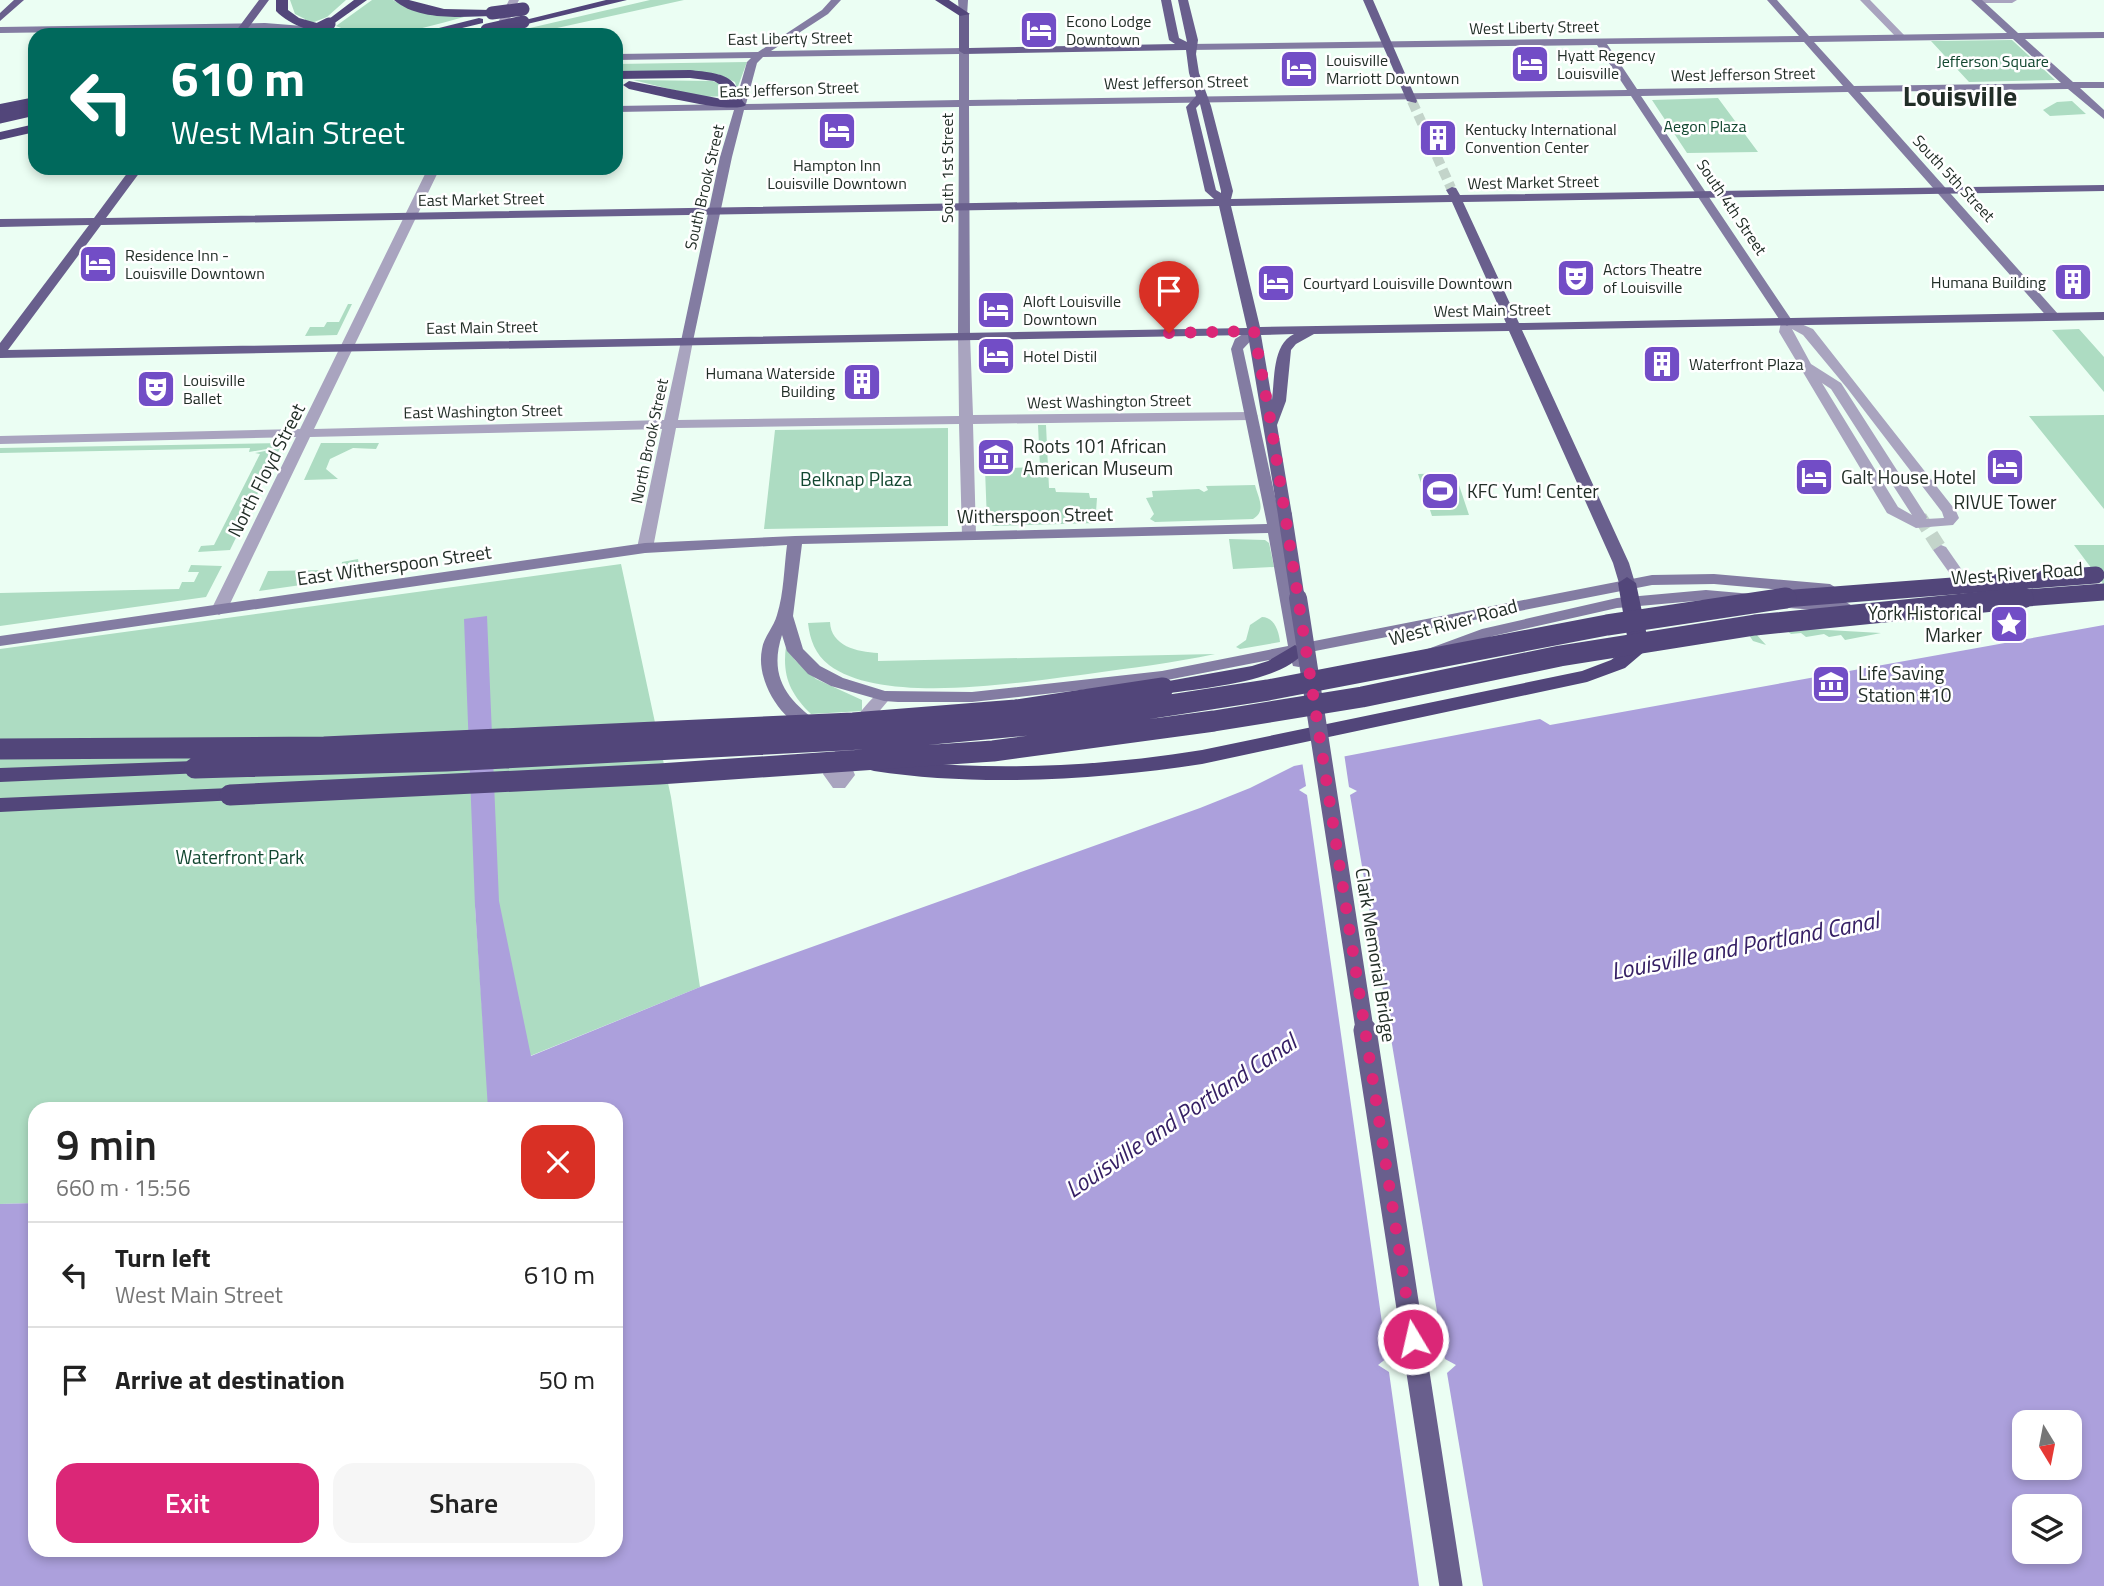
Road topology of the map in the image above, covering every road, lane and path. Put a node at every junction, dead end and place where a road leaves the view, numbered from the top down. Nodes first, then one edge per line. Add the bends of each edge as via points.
1 (19, 0) edge
2 (264, 0) edge
3 (282, 0) edge
4 (361, 0) edge
5 (400, 0) edge
6 (514, 0) edge
7 (576, 0) edge
8 (621, 0) edge
9 (836, 0) edge
10 (941, 0) edge
11 (963, 0) edge
12 (1166, 0) edge
13 (1183, 0) edge
14 (1367, 0) edge
15 (1772, 0) edge
16 (1865, 0) edge
17 (1977, 0) edge
18 (2012, 0) edge
19 (522, 14) junction
20 (964, 14) junction
21 (0, 18) edge
22 (492, 24) edge
23 (243, 28) edge
24 (320, 28) edge
25 (335, 28) edge
26 (465, 28) edge
27 (0, 30) edge
28 (28, 30) edge
29 (2104, 35) edge
30 (2016, 36) junction
31 (1902, 38) junction
32 (1807, 39) junction
33 (1600, 42) junction
34 (1387, 45) junction
35 (1189, 47) junction
36 (964, 51) junction
37 (761, 54) junction
38 (623, 57) edge
39 (623, 75) edge
40 (623, 83) edge
41 (2069, 85) junction
42 (2104, 85) edge
43 (1851, 88) junction
44 (1633, 92) junction
45 (1200, 98) junction
46 (1411, 98) junction
47 (28, 101) edge
48 (963, 101) junction
49 (740, 105) junction
50 (0, 107) edge
51 (623, 109) edge
52 (28, 110) edge
53 (0, 116) edge
54 (2104, 116) edge
55 (28, 117) edge
56 (28, 119) edge
57 (0, 127) edge
58 (28, 130) edge
59 (0, 136) edge
60 (28, 140) edge
61 (0, 146) edge
62 (132, 175) edge
63 (430, 175) edge
64 (2104, 188) edge
65 (1944, 191) junction
66 (1454, 193) junction
67 (1702, 195) junction
68 (1224, 202) junction
69 (963, 207) junction
70 (714, 211) junction
71 (411, 216) junction
72 (98, 221) junction
73 (0, 223) edge
74 (2104, 316) edge
75 (2054, 317) junction
76 (1787, 322) junction
77 (1512, 327) junction
78 (1254, 331) junction
79 (1316, 331) junction
80 (964, 337) junction
81 (687, 341) junction
82 (347, 348) junction
83 (0, 353) edge
84 (1834, 366) junction
85 (1808, 367) junction
86 (1852, 384) junction
87 (1815, 386) junction
88 (1836, 386) junction
89 (1251, 416) junction
90 (968, 421) junction
91 (1271, 424) junction
92 (670, 425) junction
93 (307, 433) junction
94 (0, 440) edge
95 (1920, 517) tunnel mouth
96 (1275, 528) junction
97 (969, 535) junction
98 (795, 540) junction
99 (645, 548) junction
100 (1941, 550) tunnel mouth
101 (1962, 579) junction
102 (2100, 581) edge
103 (1627, 583) junction
104 (1975, 597) junction
105 (1633, 603) junction
106 (219, 610) junction
107 (785, 616) junction
108 (0, 641) edge
109 (1295, 651) junction
110 (1304, 679) junction
111 (884, 696) junction
112 (855, 735) junction
113 (0, 749) edge
114 (0, 761) edge
115 (851, 761) junction
116 (195, 768) junction
117 (0, 775) edge
118 (0, 805) edge
119 (1451, 1586) edge

1 - 21 main road
2 - 23 main road
3 - 24 highway via 282,11 291,19
4 - 25 highway
5 - 22 highway
6 - 22 street
7 - 19 highway
8 - 19 highway
9 - 37 street, South Brook Street
10 - 20 highway
11 - 20 street, South 1st Street
12 - 35 main road via 1174,40
13 - 35 main road, Clark Memorial Bridge via 1193,40
14 - 34 main road
15 - 32 street, South 5th Street
16 - 31 street
17 - 18 street
17 - 30 street
19 - 22 highway, bridge
19 - 22 highway, bridge
20 - 36 main road, South 1st Street
22 - 26 highway
27 - 28 street
29 - 30 street, West Liberty Street
30 - 31 street, West Liberty Street
30 - 41 street
31 - 32 street, West Liberty Street
32 - 33 street, West Liberty Street
32 - 43 street, South 5th Street
33 - 34 street, West Liberty Street
33 - 44 street, South 4th Street
34 - 35 street, West Liberty Street
34 - 46 main road
35 - 36 main road, West Liberty Street
35 - 45 main road, Clark Memorial Bridge
36 - 37 street, East Liberty Street
36 - 48 street, South 1st Street
37 - 38 street, East Liberty Street
37 - 49 street, South Brook Street via 752,62
39 - 49 highway via 712,77 728,84
40 - 49 highway
41 - 42 street, West Jefferson Street
41 - 43 street, West Jefferson Street
41 - 54 street
43 - 44 street, West Jefferson Street
43 - 65 street, South 5th Street
44 - 46 street, West Jefferson Street
44 - 67 street, South 4th Street
45 - 46 street, West Jefferson Street
45 - 48 street, West Jefferson Street
45 - 68 main road, Clark Memorial Bridge via 1206,106 1227,191
47 - 50 highway
48 - 49 street, East Jefferson Street
48 - 69 street, South 1st Street
49 - 51 street, East Jefferson Street
49 - 70 street, South Brook Street
52 - 53 highway, bridge
53 - 55 street
56 - 57 highway
58 - 59 highway
60 - 61 highway
62 - 72 main road
63 - 71 street, North Floyd Street
64 - 65 main road, West Market Street
65 - 67 main road, West Market Street
65 - 75 street, South 5th Street
66 - 67 main road, West Market Street
66 - 68 main road, West Market Street
66 - 77 main road
67 - 76 street, South 4th Street
68 - 69 main road, West Market Street
68 - 78 main road, Clark Memorial Bridge
69 - 70 main road, East Market Street
69 - 80 street, South 1st Street
70 - 71 main road, East Market Street
70 - 81 street, South Brook Street
71 - 72 main road, East Market Street
71 - 82 street, North Floyd Street
72 - 73 main road, East Market Street
72 - 83 main road
74 - 75 main road, West Main Street
75 - 76 main road, West Main Street
76 - 77 main road, West Main Street
76 - 84 street via 1808,332
76 - 85 street via 1785,332
77 - 79 main road, West Main Street
77 - 103 main road via 1543,387
78 - 79 main road, West Main Street
78 - 80 main road, West Main Street
78 - 89 street via 1237,349
78 - 91 main road, Clark Memorial Bridge
79 - 91 main road via 1296,337 1285,351 1279,401
80 - 81 main road, East Main Street
80 - 90 street
81 - 82 main road, East Main Street
81 - 92 street, North Brook Street
82 - 83 main road, East Main Street
82 - 93 street, North Floyd Street
84 - 86 street
84 - 88 street
85 - 87 street
85 - 88 street
86 - 87 street via 1949,511 1952,518 1948,522 1916,524 1892,510
86 - 88 street
87 - 88 street
88 - 95 street
89 - 90 street, West Washington Street
89 - 96 street
90 - 92 street, East Washington Street
90 - 97 street
91 - 119 main road, Clark Memorial Bridge, bridge
92 - 93 street, East Washington Street
92 - 99 street, North Brook Street
93 - 94 street, East Washington Street
93 - 106 street, North Floyd Street
96 - 97 street, Witherspoon Street
96 - 109 street
97 - 98 street, Witherspoon Street
98 - 99 street, East Witherspoon Street
98 - 107 street
99 - 106 street, East Witherspoon Street
100 - 101 street
101 - 102 street, West River Road
101 - 103 street, West River Road via 1814,590 1714,579
101 - 104 street
102 - 104 street, West River Road
102 - 115 highway, bridge via 1988,601 1755,625 1560,656 1362,697 1214,721 993,751
102 - 116 highway, bridge via 1777,599 1607,625 1268,690 1060,722 900,737 460,761
103 - 105 highway
103 - 109 street, West River Road
104 - 105 street, West River Road via 1820,608 1706,594
105 - 110 street, West River Road via 1609,604 1488,632 1415,657
105 - 115 highway, bridge via 1635,651 1618,664 1587,676 1202,757 1081,771 927,772
106 - 108 street, East Witherspoon Street
107 - 111 street, West River Road via 795,651 814,670 847,687
107 - 112 street, West River Road via 772,637 772,684 791,711 815,729
109 - 110 street
109 - 111 street, West River Road via 1162,676 1043,690 972,697
109 - 113 highway, bridge via 1287,660 1262,669 1163,688 1016,710 853,723 324,747
110 - 112 street, West River Road via 1055,720
111 - 112 street
112 - 115 street
114 - 116 highway
115 - 118 highway, bridge via 659,775
116 - 117 highway

